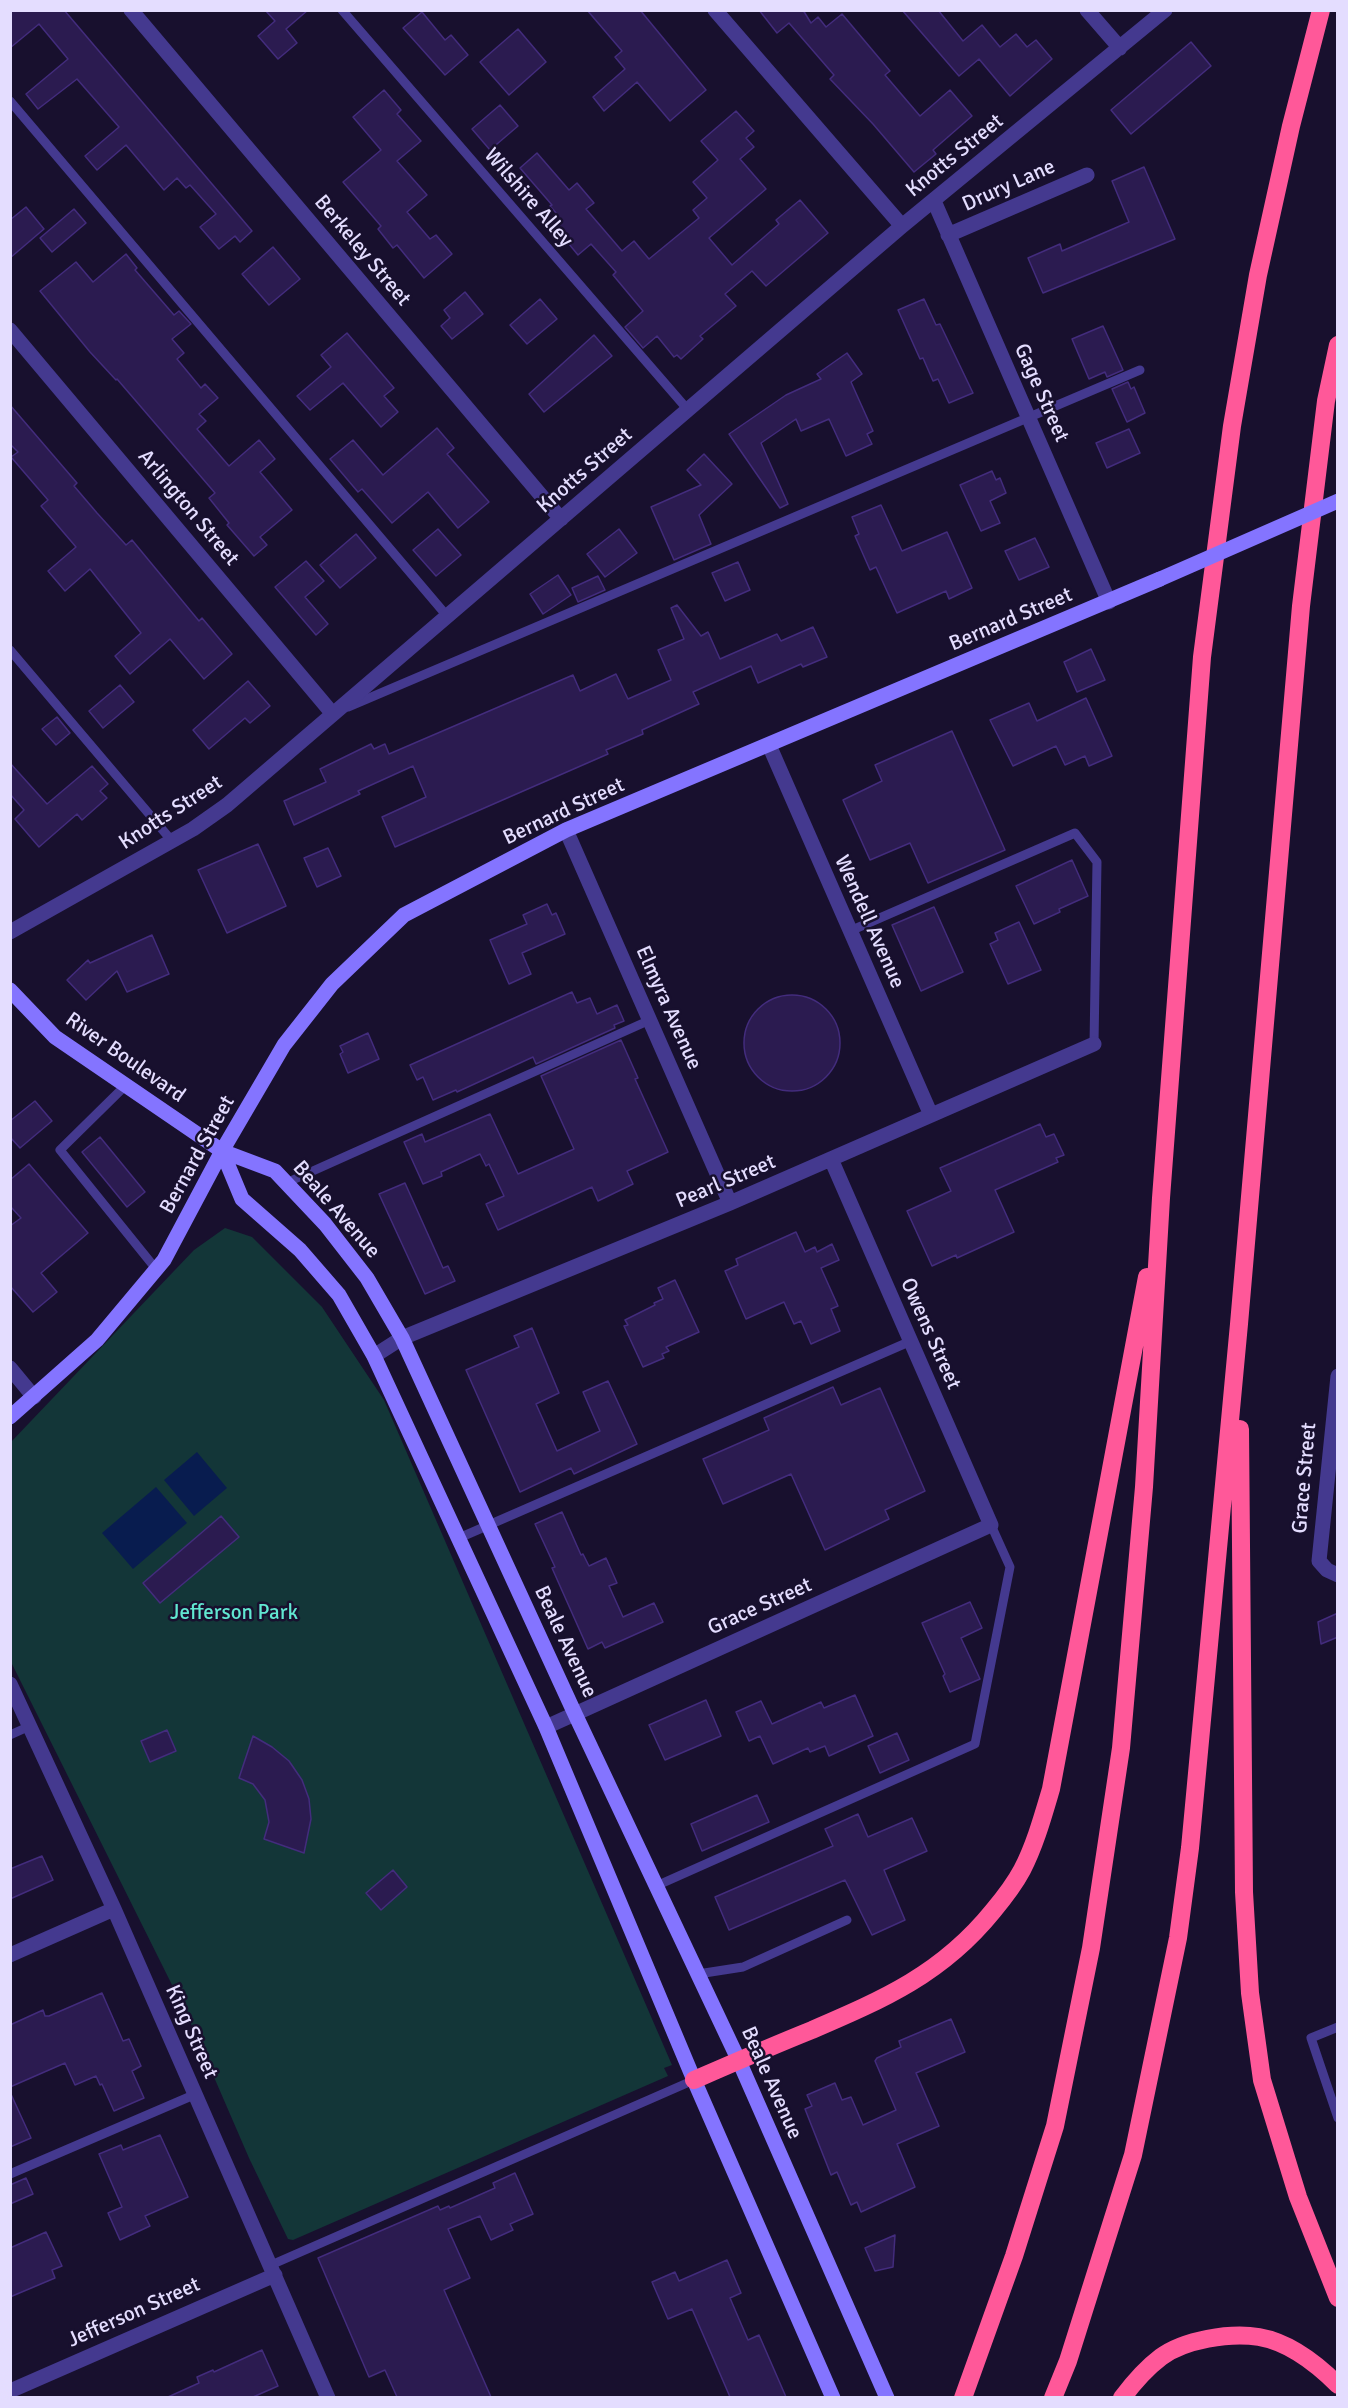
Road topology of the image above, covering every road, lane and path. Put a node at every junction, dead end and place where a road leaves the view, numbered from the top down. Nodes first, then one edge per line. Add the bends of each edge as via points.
1 (131, 10) edge
2 (342, 10) edge
3 (715, 10) edge
4 (1087, 10) edge
5 (1165, 10) edge
6 (1321, 10) edge
7 (1120, 48) junction
8 (10, 101) edge
9 (1087, 175) dead end
10 (934, 201) junction
11 (902, 226) junction
12 (948, 236) junction
13 (10, 330) edge
14 (1338, 345) edge
15 (1140, 370) dead end
16 (688, 410) junction
17 (1029, 419) junction
18 (1338, 501) edge
19 (561, 519) junction
20 (1109, 602) junction
21 (447, 616) junction
22 (10, 650) edge
23 (332, 713) junction
24 (769, 745) junction
25 (567, 830) junction
26 (172, 841) junction
27 (850, 931) junction
28 (10, 932) edge
29 (10, 990) edge
30 (650, 1020) junction
31 (1094, 1044) joint
32 (126, 1085) junction
33 (931, 1115) junction
34 (222, 1151) junction
35 (831, 1159) junction
36 (286, 1183) junction
37 (1161, 1198) junction
38 (730, 1203) junction
39 (156, 1269) junction
40 (1239, 1324) junction
41 (402, 1338) junction
42 (911, 1341) junction
43 (374, 1356) junction
44 (10, 1368) edge
45 (1338, 1376) edge
46 (34, 1396) junction
47 (10, 1417) edge
48 (991, 1525) junction
49 (489, 1526) junction
50 (459, 1538) junction
51 (1338, 1575) edge
52 (10, 1684) edge
53 (575, 1713) junction
54 (30, 1726) junction
55 (546, 1726) junction
56 (10, 1735) edge
57 (656, 1886) junction
58 (114, 1909) junction
59 (847, 1920) dead end
60 (10, 1955) edge
61 (698, 1974) junction
62 (1338, 2027) edge
63 (739, 2061) junction
64 (694, 2080) junction
65 (196, 2094) junction
66 (1338, 2118) edge
67 (10, 2174) edge
68 (273, 2270) junction
69 (1338, 2298) edge
70 (1338, 2385) edge
71 (10, 2391) edge
72 (328, 2397) edge
73 (833, 2397) edge
74 (887, 2397) edge
75 (963, 2397) edge
76 (1053, 2397) edge
77 (1122, 2397) edge

1 - 19 street, Berkeley Street
2 - 16 lane, Wilshire Alley
3 - 11 street
4 - 7 street
5 - 7 street, Knotts Street
6 - 37 highway via 1258,276 1221,504 1202,657
7 - 10 street, Knotts Street
8 - 21 lane
9 - 12 street, Drury Lane
10 - 11 street, Knotts Street
10 - 12 street, Gage Street
11 - 16 street, Knotts Street
12 - 17 street, Gage Street
13 - 23 street, Arlington Street
14 - 40 highway via 1326,401 1301,606
15 - 17 lane
16 - 19 street, Knotts Street
17 - 20 street, Gage Street
17 - 23 lane
18 - 20 main road, Bernard Street, bridge
19 - 21 street, Knotts Street
20 - 24 main road, Bernard Street
21 - 23 street, Knotts Street
22 - 26 lane
23 - 26 street, Knotts Street via 227,805
24 - 25 main road, Bernard Street
24 - 27 street, Wendell Avenue
25 - 30 street, Elmyra Avenue
25 - 34 main road, Bernard Street via 404,915 364,952 318,1000 284,1045
26 - 28 street, Knotts Street
27 - 31 lane via 1075,834 1097,862
27 - 33 street, Wendell Avenue
29 - 32 main road, River Boulevard via 55,1037
30 - 36 lane
30 - 38 street, Elmyra Avenue
31 - 33 street, Pearl Street
32 - 34 main road, River Boulevard
32 - 39 lane via 60,1150
33 - 35 street, Pearl Street
34 - 36 main road, Beale Avenue via 275,1171
34 - 39 main road, Bernard Street
34 - 43 main road via 242,1199 300,1250 339,1295
35 - 38 street, Pearl Street
35 - 42 street, Owens Street
36 - 41 main road, Beale Avenue via 325,1224 367,1278
37 - 63 highway via 1052,1789 1022,1870 978,1929 914,1982
37 - 75 highway via 1144,1487 1121,1748 1091,1948 1055,2126
38 - 41 street, Pearl Street
39 - 46 main road, Bernard Street via 97,1340
40 - 69 highway via 1244,1881 1250,1993 1263,2080 1298,2197
40 - 76 highway via 1192,1836 1178,1938 1133,2154
41 - 43 street, Pearl Street
41 - 49 main road, Beale Avenue
42 - 48 street, Owens Street
42 - 49 lane
43 - 50 main road
44 - 46 street
45 - 51 street, Grace Street via 1319,1560
46 - 47 main road, Bernard Street
48 - 53 street, Grace Street
48 - 57 lane via 1010,1567 975,1744
49 - 50 lane
49 - 53 main road, Beale Avenue
50 - 55 main road
52 - 54 street, King Street
53 - 55 street, Grace Street
53 - 57 main road, Beale Avenue
54 - 56 lane
54 - 58 street, King Street
55 - 64 main road
57 - 61 main road, Beale Avenue
58 - 60 street
58 - 65 street, King Street
59 - 61 lane via 743,1966
61 - 63 main road, Beale Avenue
62 - 66 lane via 1311,2038
63 - 64 highway
63 - 74 main road, Beale Avenue
64 - 68 lane
64 - 73 main road
65 - 67 lane
65 - 68 street, King Street
68 - 71 street, Jefferson Street
68 - 72 street, King Street
70 - 77 highway via 1295,2351 1260,2337 1222,2335 1162,2356 1138,2376

